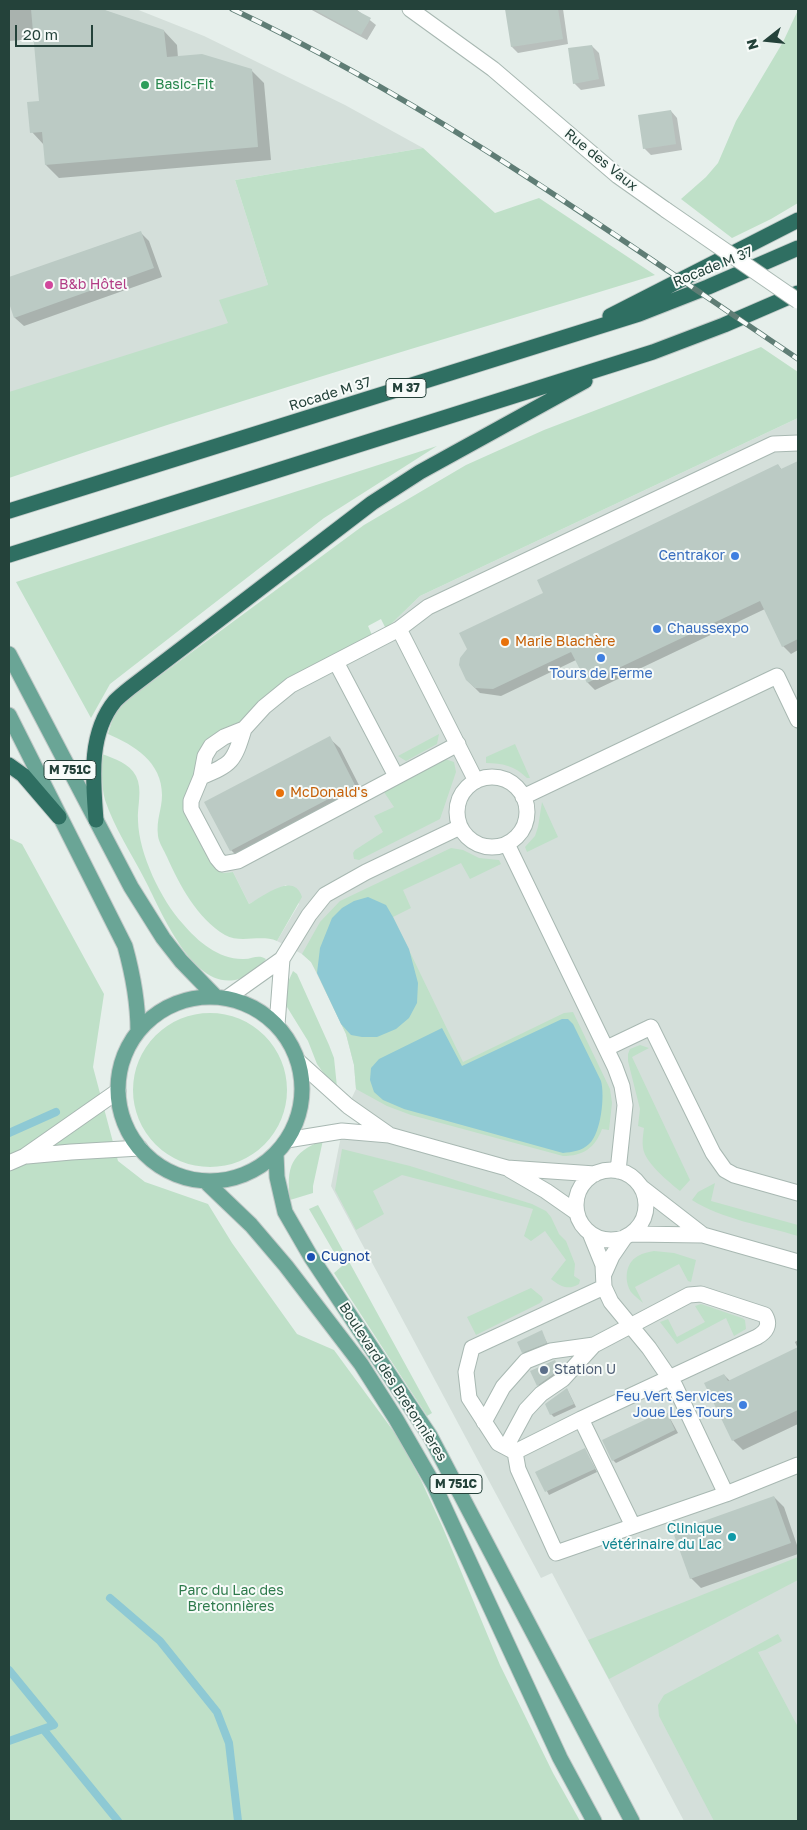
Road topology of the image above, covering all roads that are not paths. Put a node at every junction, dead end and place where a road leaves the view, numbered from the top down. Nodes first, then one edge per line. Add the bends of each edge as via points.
1 (410, 9) edge
2 (798, 220) edge
3 (798, 248) edge
4 (798, 293) edge
5 (798, 301) edge
6 (567, 338) junction
7 (611, 366) junction
8 (798, 443) edge
9 (9, 511) edge
10 (9, 555) edge
11 (399, 629) junction
12 (9, 654) edge
13 (336, 662) junction
14 (9, 715) edge
15 (798, 720) edge
16 (244, 730) junction
17 (458, 744) junction
18 (9, 764) edge
19 (396, 776) junction
20 (201, 777) junction
21 (476, 781) junction
22 (523, 797) junction
23 (59, 816) junction
24 (96, 820) junction
25 (460, 827) junction
26 (507, 844) junction
27 (282, 959) junction
28 (221, 997) junction
29 (277, 1025) junction
30 (138, 1031) junction
31 (607, 1048) junction
32 (298, 1061) junction
33 (118, 1091) junction
34 (389, 1135) junction
35 (287, 1140) junction
36 (140, 1148) junction
37 (276, 1154) junction
38 (25, 1156) junction
39 (9, 1163) edge
40 (507, 1168) junction
41 (618, 1171) junction
42 (595, 1174) junction
43 (205, 1181) junction
44 (641, 1187) junction
45 (798, 1192) edge
46 (576, 1212) junction
47 (590, 1234) junction
48 (628, 1235) junction
49 (704, 1235) junction
50 (798, 1262) edge
51 (604, 1281) junction
52 (630, 1325) junction
53 (594, 1345) junction
54 (670, 1378) junction
55 (581, 1419) junction
56 (484, 1422) junction
57 (510, 1450) junction
58 (798, 1465) edge
59 (726, 1494) junction
60 (633, 1526) junction
61 (594, 1821) edge
62 (632, 1821) edge

1 - 5 street, Rue des Vaux, bridge via 493,69 618,176
2 - 6 highway
3 - 6 highway, Rocade M 37 / M 37 via 708,288
4 - 7 highway via 724,325
6 - 9 highway, Rocade M 37 / M 37
7 - 10 highway
7 - 24 highway via 420,472 372,503 130,688 106,716 96,745 93,775
8 - 11 street via 772,444 428,606
11 - 13 street
11 - 17 street
12 - 24 main road, M 751C
13 - 16 street via 291,685 264,706
13 - 19 street
14 - 23 main road, M 751C
15 - 22 street via 777,676
16 - 20 street via 232,762
16 - 20 street via 224,737 212,746 205,756
17 - 19 street
17 - 21 street
18 - 23 highway
19 - 20 street via 229,864 222,864 217,858 191,809
21 - 22 street via 498,778 512,785
21 - 25 street via 461,796 457,817
22 - 26 street via 526,818 523,828
23 - 30 main road, M 751C via 125,946 134,978
24 - 28 main road, M 751C via 151,921 181,961
25 - 26 street via 475,843 486,847
25 - 27 street via 325,895
26 - 31 street
27 - 28 street
27 - 29 street
28 - 29 main road, M 751C via 254,1007
28 - 30 main road, M 751C via 200,996 172,1004
29 - 32 main road, M 751C via 290,1042
30 - 33 main road, M 751C via 123,1059
31 - 41 street via 622,1086 625,1105
31 - 45 street via 651,1027 713,1153 725,1170
32 - 34 street via 348,1106
32 - 35 main road, M 751C via 302,1074 302,1102
33 - 36 main road, M 751C via 124,1121
33 - 38 street
34 - 35 street via 342,1131
34 - 40 street
35 - 37 main road, M 751C
36 - 38 street
36 - 43 main road, M 751C via 169,1171
37 - 43 main road, M 751C via 243,1175
37 - 62 main road, Boulevard des Bretonnières / M 751C via 276,1177 285,1212 311,1257 430,1436
38 - 39 street
40 - 42 street
40 - 46 street
41 - 42 street
41 - 44 street via 627,1174
42 - 46 street via 579,1190
43 - 61 main road, Boulevard des Bretonnières / M 751C via 251,1224 286,1266 361,1364 396,1419 434,1485 560,1758
44 - 48 street via 644,1217
44 - 49 street
46 - 47 street
47 - 48 street via 611,1240
47 - 51 street via 603,1265
48 - 49 street
48 - 51 street via 612,1256
49 - 50 street
51 - 52 street via 611,1302
51 - 56 street via 472,1348 466,1372 469,1398
52 - 53 street
52 - 54 street
52 - 54 street via 693,1294 765,1315 768,1327 765,1333
53 - 56 street via 551,1351 526,1361 503,1387
53 - 57 street via 563,1379 541,1394 526,1410
54 - 55 street
54 - 59 street
55 - 57 street
55 - 60 street
56 - 57 street via 498,1443
57 - 60 street via 556,1553
58 - 59 street
59 - 60 street

